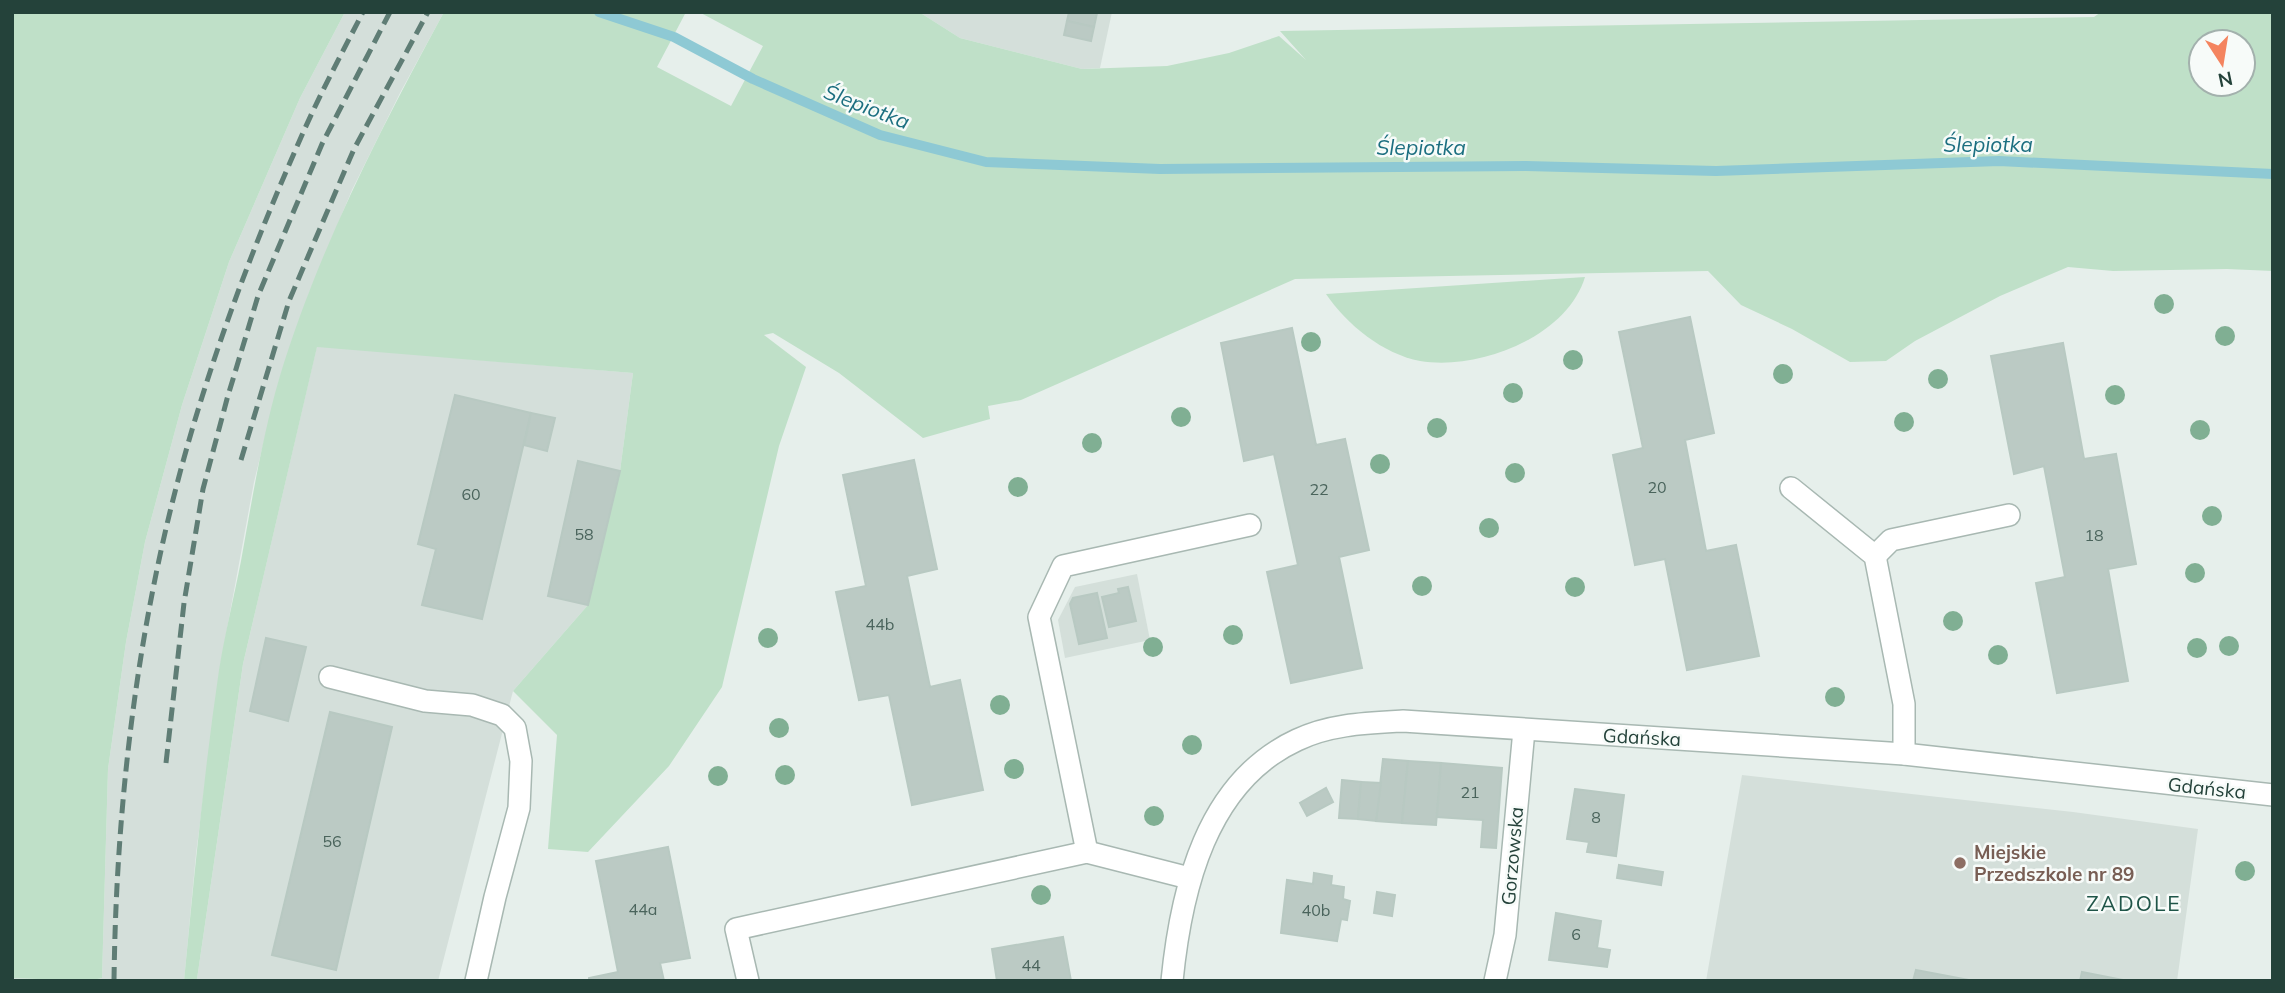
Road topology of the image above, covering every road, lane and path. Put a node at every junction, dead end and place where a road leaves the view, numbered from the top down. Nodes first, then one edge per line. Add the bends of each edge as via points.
1 (1791, 488) dead end
2 (2009, 514) dead end
3 (1250, 525) dead end
4 (1875, 556) junction
5 (330, 677) dead end
6 (1524, 730) junction
7 (1904, 754) junction
8 (2273, 795) edge
9 (1087, 852) junction
10 (1189, 878) junction
11 (476, 981) edge
12 (748, 981) edge
13 (1172, 981) edge
14 (1495, 981) edge

1 - 4 street
2 - 4 street via 1891,540
3 - 9 street via 1063,566 1039,617
4 - 7 street via 1905,704
5 - 11 street via 425,701 472,705 502,715 514,728 522,761 519,808
6 - 7 street, Gdańska
6 - 10 street, Gdańska via 1403,722 1349,724 1298,739 1256,764 1226,799
6 - 14 street, Gorzowska via 1505,935
7 - 8 street, Gdańska
9 - 10 street
9 - 12 street via 736,929
10 - 13 street, Gdańska

